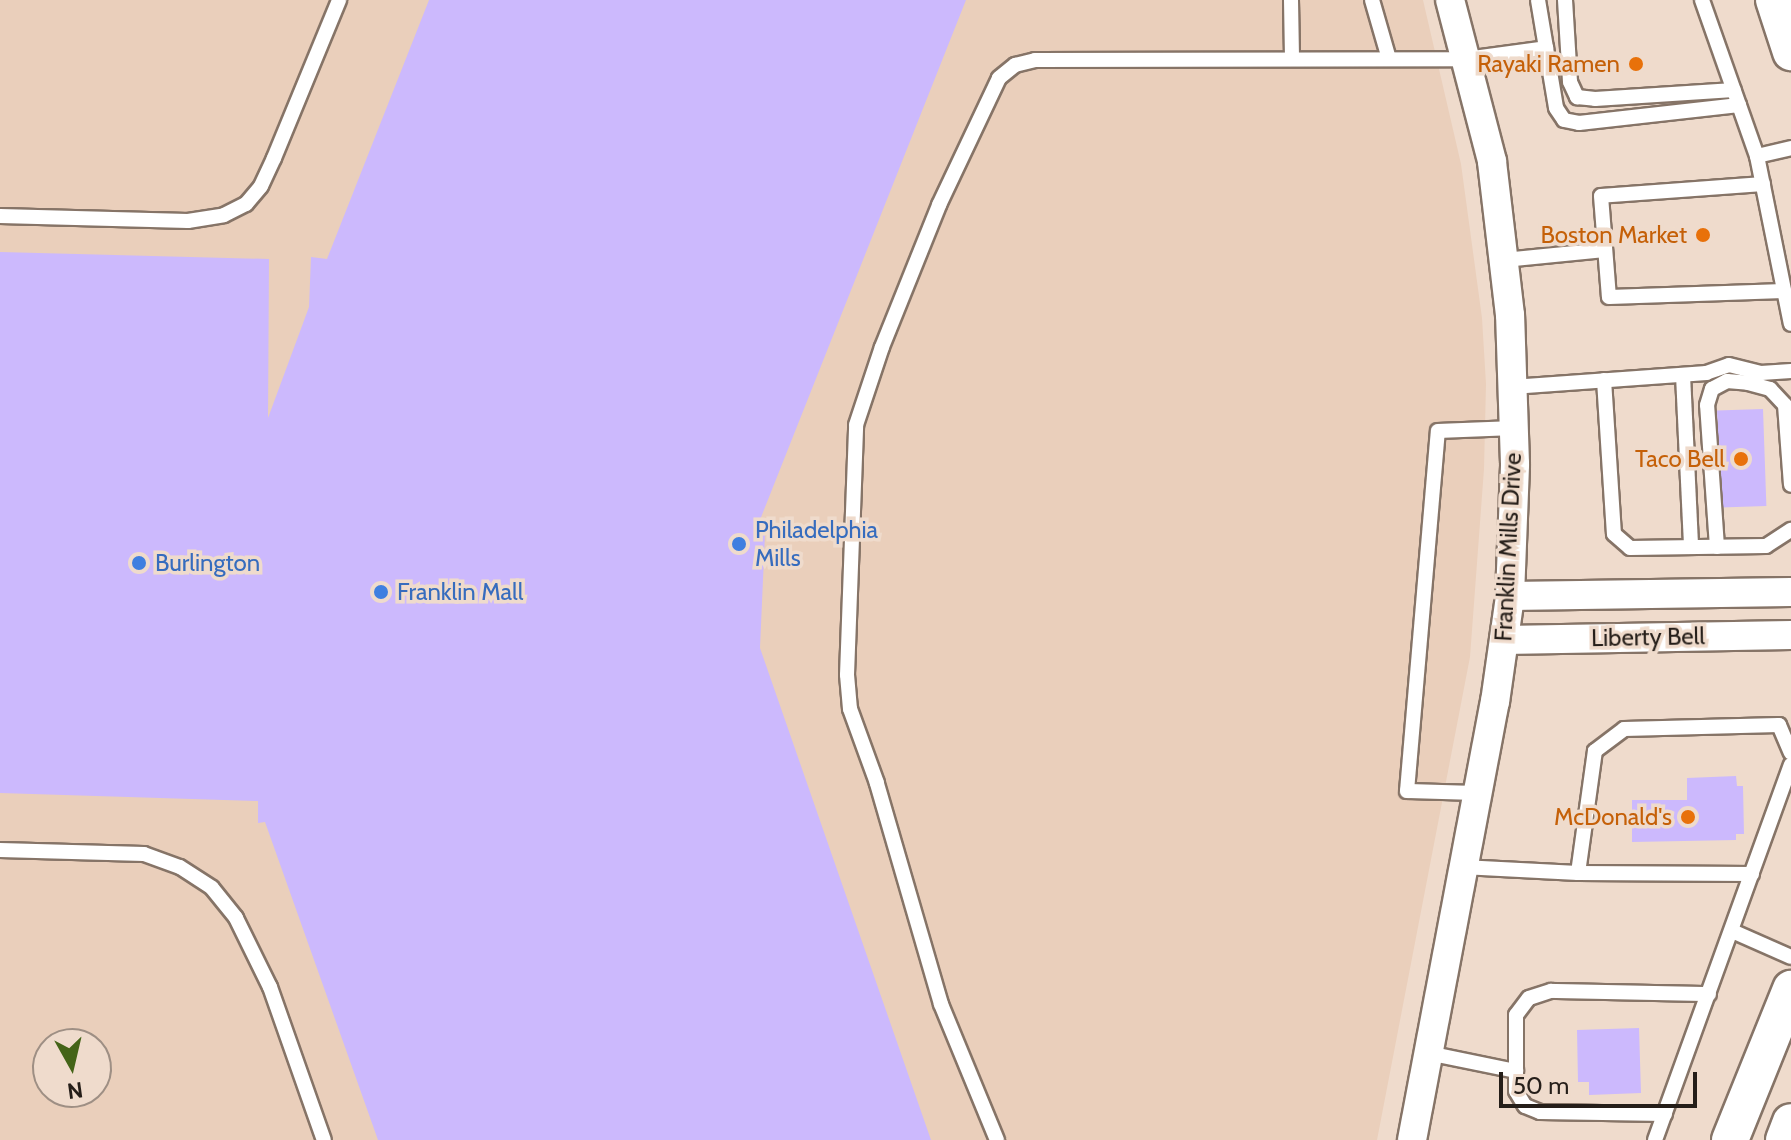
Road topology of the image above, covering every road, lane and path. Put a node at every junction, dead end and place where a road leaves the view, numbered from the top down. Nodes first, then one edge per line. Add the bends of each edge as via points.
1 (339, 0) edge
2 (1291, 0) edge
3 (1372, 0) edge
4 (1450, 0) edge
5 (1538, 0) edge
6 (1565, 0) edge
7 (1702, 0) edge
8 (1774, 0) edge
9 (1546, 48) junction
10 (1791, 52) edge
11 (1292, 59) junction
12 (1389, 59) junction
13 (1466, 59) junction
14 (1734, 90) junction
15 (1739, 105) junction
16 (1791, 148) edge
17 (1757, 156) junction
18 (1763, 184) junction
19 (0, 216) edge
20 (1605, 250) junction
21 (1504, 260) junction
22 (1784, 291) junction
23 (1791, 324) edge
24 (1791, 371) edge
25 (1683, 375) junction
26 (1604, 380) junction
27 (1512, 387) junction
28 (1514, 428) junction
29 (1791, 485) edge
30 (1791, 530) edge
31 (1691, 547) junction
32 (1717, 547) junction
33 (1791, 592) edge
34 (1510, 596) junction
35 (1791, 635) edge
36 (1504, 640) junction
37 (1791, 753) edge
38 (1791, 765) edge
39 (1477, 793) junction
40 (0, 850) edge
41 (1462, 867) junction
42 (1578, 873) junction
43 (1752, 874) junction
44 (1732, 931) junction
45 (1791, 957) edge
46 (1791, 989) edge
47 (1709, 994) junction
48 (1428, 1053) junction
49 (1516, 1071) junction
50 (1665, 1114) junction
51 (1791, 1122) edge
52 (324, 1140) edge
53 (997, 1140) edge
54 (1412, 1140) edge
55 (1655, 1140) edge
56 (1730, 1140) edge
57 (1784, 1140) edge

1 - 19 lane via 274,158 246,204 224,215 188,221
2 - 11 lane
3 - 12 lane
4 - 13 street, Franklin Mills Drive
5 - 9 lane
6 - 14 lane via 1570,82 1577,97
7 - 14 lane
8 - 10 street
9 - 13 lane
9 - 15 lane via 1556,108 1564,120 1579,123
11 - 12 lane
11 - 53 lane via 1035,60 1015,65 999,78 939,205 856,425 847,641 850,709 941,1004
12 - 13 lane
13 - 21 street, Franklin Mills Drive via 1492,161
14 - 15 lane
15 - 17 lane
16 - 17 lane
17 - 18 lane
18 - 20 lane via 1601,196
18 - 22 lane
20 - 21 lane
20 - 22 lane via 1609,297
21 - 27 street, Franklin Mills Drive
22 - 23 lane
24 - 25 lane via 1761,373 1729,365
25 - 26 lane
25 - 31 lane
26 - 27 lane
26 - 31 lane via 1614,534 1630,548
27 - 28 street, Franklin Mills Drive
28 - 34 street, Franklin Mills Drive
28 - 39 lane via 1438,431 1407,791
29 - 32 lane via 1785,405 1770,389 1748,383 1727,381 1712,389 1707,405
30 - 32 lane via 1766,546
31 - 32 lane
33 - 34 street, Liberty Bell
34 - 36 street, Franklin Mills Drive
35 - 36 street, Liberty Bell
36 - 39 street, Franklin Mills Drive
37 - 42 lane via 1779,725 1624,729 1595,751
38 - 43 lane
39 - 41 street, Franklin Mills Drive
40 - 52 lane via 144,854 180,867 212,888 236,918 270,987
41 - 42 lane
41 - 48 street, Franklin Mills Drive
42 - 43 lane
43 - 44 lane
44 - 45 lane
44 - 47 lane
46 - 56 street
47 - 49 lane via 1551,991 1529,998 1516,1015
47 - 50 lane
48 - 49 lane
48 - 54 street, Franklin Mills Drive
49 - 50 lane via 1516,1091 1525,1106 1540,1112
50 - 55 lane
51 - 57 street

